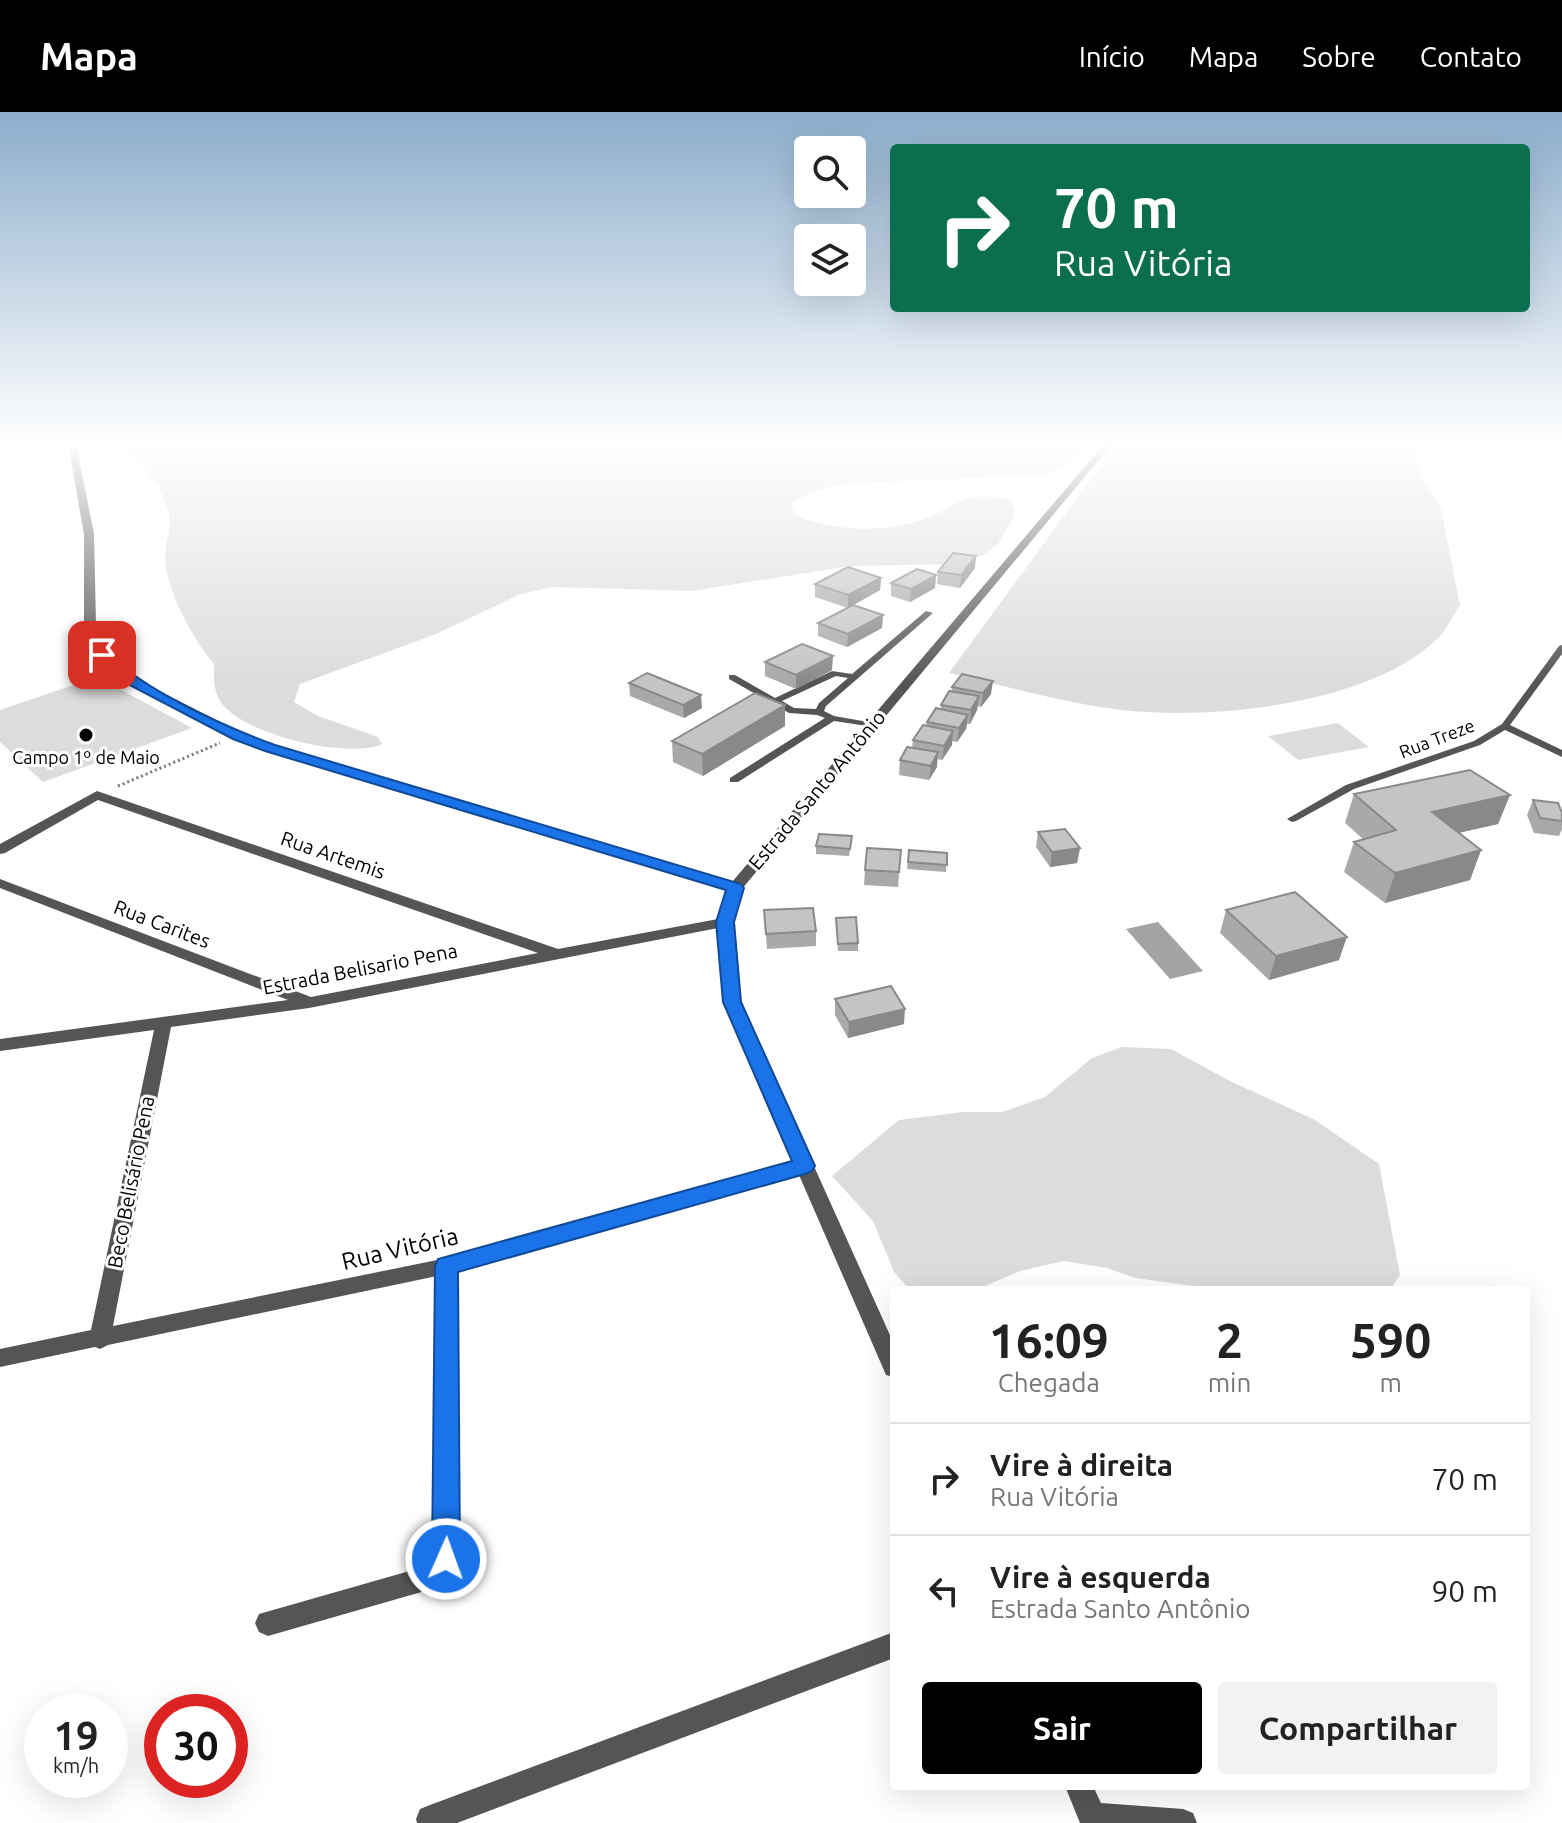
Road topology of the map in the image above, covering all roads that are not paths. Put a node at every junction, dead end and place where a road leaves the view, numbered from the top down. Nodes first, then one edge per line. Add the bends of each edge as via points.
1 (87, 524) edge
2 (1041, 524) edge
3 (929, 613) dead end
4 (1562, 648) edge
5 (732, 677) dead end
6 (853, 677) junction
7 (775, 703) junction
8 (754, 710) edge
9 (819, 712) junction
10 (832, 718) junction
11 (871, 725) junction
12 (1505, 726) junction
13 (1562, 754) edge
14 (734, 780) dead end
15 (1292, 819) dead end
16 (0, 850) edge
17 (0, 883) edge
18 (735, 888) junction
19 (725, 922) junction
20 (556, 954) junction
21 (309, 1003) junction
22 (163, 1025) junction
23 (0, 1045) edge
24 (805, 1166) junction
25 (447, 1266) junction
26 (100, 1340) junction
27 (0, 1358) edge
28 (890, 1359) edge
29 (268, 1623) dead end
30 (890, 1646) edge
31 (1081, 1790) edge
32 (430, 1819) dead end
33 (1094, 1820) edge
34 (1183, 1823) edge

1 - 18 street via 93,641 122,676 238,736
2 - 11 street, Estrada Santo Antônio
3 - 6 lane
4 - 12 lane, Rua Treze
5 - 7 lane
6 - 7 lane via 835,673
6 - 9 lane
7 - 8 lane
7 - 9 lane via 792,711
9 - 10 lane
10 - 11 lane
10 - 14 lane
11 - 18 street, Estrada Santo Antônio
12 - 13 lane
12 - 15 lane, Rua Treze via 1477,743 1350,787
16 - 20 street, Rua Artemis via 97,795
17 - 21 street, Rua Carites
18 - 19 street, Estrada Santo Antônio
19 - 20 street, Estrada Belisario Pena
19 - 24 street, Estrada Santo Antônio via 732,1002
20 - 21 street, Estrada Belisario Pena
21 - 22 street, Estrada Belisario Pena
22 - 23 street, Estrada Belisario Pena
22 - 26 street, Beco Belisário Pena
24 - 25 street, Rua Vitória
24 - 28 street, Estrada Santo Antônio
25 - 26 street, Rua Vitória
25 - 29 street via 446,1559 425,1579
26 - 27 street, Rua Vitória
30 - 32 street
31 - 33 street
33 - 34 street

